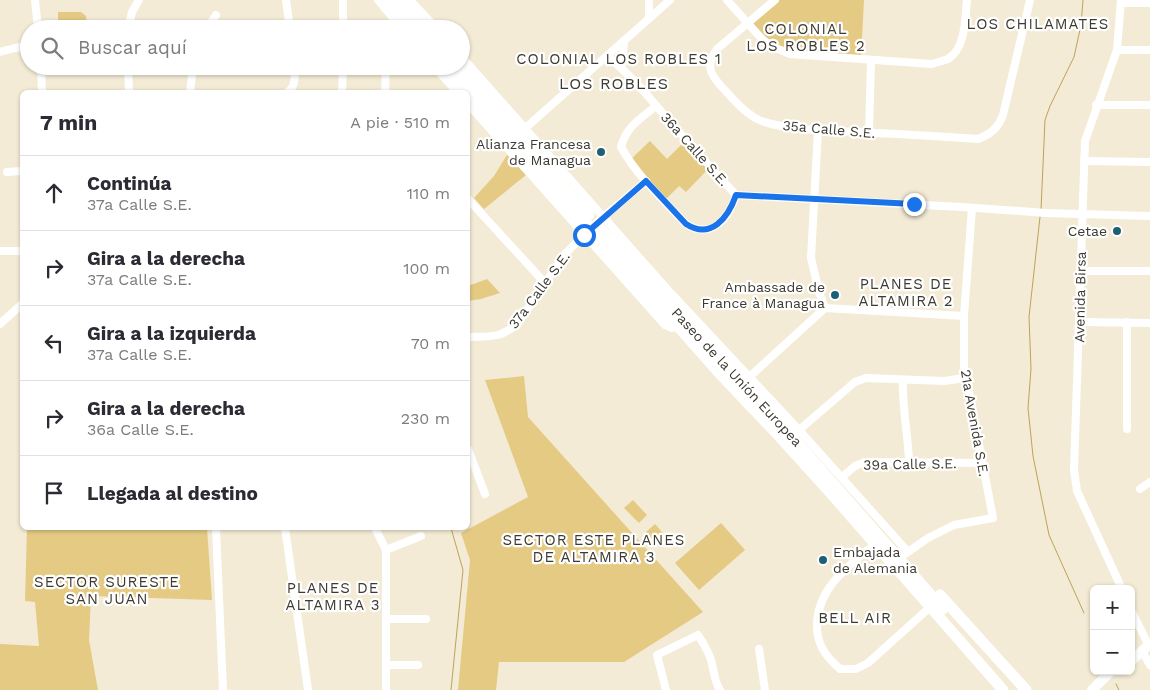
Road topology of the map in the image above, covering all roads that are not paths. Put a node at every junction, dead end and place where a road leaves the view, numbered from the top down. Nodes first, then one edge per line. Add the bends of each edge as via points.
1 (35, 0) edge
2 (138, 0) edge
3 (286, 0) edge
4 (344, 0) edge
5 (378, 0) edge
6 (387, 0) edge
7 (649, 0) edge
8 (727, 0) edge
9 (775, 0) edge
10 (967, 0) edge
11 (1030, 0) edge
12 (403, 2) edge
13 (665, 2) edge
14 (1121, 2) edge
15 (1150, 3) edge
16 (216, 15) dead end
17 (649, 18) junction
18 (37, 20) edge
19 (130, 20) edge
20 (213, 20) edge
21 (289, 20) edge
22 (344, 20) edge
23 (395, 20) edge
24 (408, 20) edge
25 (412, 20) edge
26 (425, 20) edge
27 (748, 24) junction
28 (624, 41) junction
29 (20, 47) edge
30 (1116, 50) junction
31 (1150, 50) edge
32 (0, 52) edge
33 (607, 56) junction
34 (871, 60) junction
35 (470, 68) edge
36 (622, 68) junction
37 (41, 75) edge
38 (128, 75) edge
39 (192, 75) edge
40 (295, 75) edge
41 (343, 75) edge
42 (386, 75) edge
43 (442, 75) edge
44 (455, 75) edge
45 (468, 75) edge
46 (42, 90) edge
47 (129, 90) edge
48 (190, 90) edge
49 (291, 90) edge
50 (342, 90) edge
51 (385, 90) edge
52 (455, 90) edge
53 (1096, 105) junction
54 (470, 106) edge
55 (656, 106) junction
56 (1150, 106) edge
57 (818, 130) junction
58 (869, 133) junction
59 (518, 135) junction
60 (1084, 161) junction
61 (1150, 162) edge
62 (20, 171) edge
63 (6, 172) dead end
64 (646, 181) junction
65 (736, 195) junction
66 (815, 198) junction
67 (470, 201) edge
68 (972, 208) junction
69 (1082, 215) junction
70 (1150, 216) edge
71 (594, 226) junction
72 (0, 251) edge
73 (20, 251) edge
74 (1080, 271) junction
75 (1150, 272) edge
76 (545, 283) junction
77 (20, 306) edge
78 (825, 308) junction
79 (964, 316) junction
80 (1080, 322) junction
81 (1127, 322) junction
82 (1150, 323) edge
83 (0, 324) edge
84 (682, 324) junction
85 (470, 337) edge
86 (965, 378) junction
87 (746, 379) junction
88 (903, 380) junction
89 (1127, 429) dead end
90 (799, 430) junction
91 (470, 456) edge
92 (909, 461) junction
93 (982, 463) junction
94 (842, 478) junction
95 (1150, 482) edge
96 (1140, 490) dead end
97 (485, 494) dead end
98 (216, 530) edge
99 (285, 530) edge
100 (376, 530) edge
101 (421, 536) dead end
102 (878, 542) junction
103 (386, 550) junction
104 (905, 554) junction
105 (896, 569) junction
106 (1120, 585) edge
107 (928, 610) junction
108 (387, 619) junction
109 (426, 619) dead end
110 (1135, 621) edge
111 (1144, 645) edge
112 (759, 649) dead end
113 (1135, 656) edge
114 (386, 664) junction
115 (418, 665) dead end
116 (1150, 665) edge
117 (1106, 675) edge
118 (1116, 675) edge
119 (223, 690) edge
120 (308, 690) edge
121 (386, 690) edge
122 (666, 690) edge
123 (720, 690) edge
124 (765, 690) edge
125 (996, 690) edge
126 (1003, 690) edge
127 (1012, 690) edge
128 (1026, 690) edge
129 (1092, 690) edge
130 (1101, 690) edge

1 - 18 street
2 - 19 street
3 - 21 street
4 - 22 street
5 - 23 street
6 - 24 highway
7 - 17 street
8 - 27 street
9 - 27 street, 35a Calle S.E.
10 - 34 street via 959,48 948,59 932,64
11 - 58 street, 35a Calle S.E. via 1006,104 998,126 986,136 978,139
12 - 25 highway
12 - 26 street
13 - 17 street
14 - 15 street
14 - 30 street, Avenida Birsa
16 - 20 street
17 - 28 street
27 - 34 street via 771,46 790,54
27 - 57 street, 35a Calle S.E. via 714,54 710,71 713,76 739,105 757,119
28 - 33 street
28 - 36 street
29 - 32 street
30 - 31 street
30 - 53 street, Avenida Birsa
33 - 36 street, 36a Calle S.E.
33 - 59 street
34 - 58 street
35 - 59 street
36 - 55 street, 36a Calle S.E.
37 - 46 street
38 - 47 street
39 - 48 street
40 - 49 street
41 - 50 street
42 - 51 street
43 - 52 street
44 - 59 highway, Paseo de la Unión Europea
45 - 59 highway, Paseo de la Unión Europea
53 - 56 street
53 - 60 street, Avenida Birsa via 1085,141
54 - 71 street
55 - 64 street via 632,126 621,147
55 - 65 street, 36a Calle S.E.
57 - 58 street, 35a Calle S.E.
57 - 66 street
59 - 71 highway, Paseo de la Unión Europea
60 - 61 street
60 - 69 street, Avenida Birsa
62 - 63 street
64 - 65 street via 694,229 714,227 727,215
64 - 71 street, 37a Calle S.E.
65 - 66 street, 36a Calle S.E.
66 - 68 street, 36a Calle S.E.
66 - 78 street via 811,258
67 - 76 street
68 - 69 street, 36a Calle S.E.
68 - 79 street, 21a Avenida S.E.
69 - 70 street, 36a Calle S.E.
69 - 74 street, Avenida Birsa
71 - 76 street, 37a Calle S.E. via 564,254
71 - 84 highway, Paseo de la Unión Europea
71 - 84 street via 665,325 672,328
71 - 87 street via 667,289
72 - 73 street
74 - 75 street
74 - 80 street, Avenida Birsa
76 - 85 street, 37a Calle S.E. via 509,331 500,335
77 - 83 street
78 - 79 street
78 - 87 street
79 - 86 street, 21a Avenida S.E.
80 - 81 street
80 - 106 street, Avenida Birsa via 1075,483
81 - 82 street
81 - 89 street
84 - 87 highway, Paseo de la Unión Europea
84 - 102 highway, Paseo de la Unión Europea via 722,376
86 - 88 street
86 - 93 street, 21a Avenida S.E.
87 - 90 street
87 - 102 highway, Paseo de la Unión Europea
88 - 90 street via 866,378 855,382
88 - 92 street via 902,406
90 - 94 street
91 - 97 street
92 - 93 street, 39a Calle S.E.
92 - 94 street, 39a Calle S.E. via 865,462
93 - 104 street, 21a Avenida S.E. via 993,518 954,525
94 - 104 street
95 - 96 street
98 - 119 street
99 - 120 street
100 - 103 street
101 - 103 street
102 - 104 highway
102 - 105 highway, Paseo de la Unión Europea
102 - 107 street via 843,572 824,594 818,611 817,631 825,655 840,669 856,669 868,663
102 - 127 highway, Paseo de la Unión Europea
103 - 108 street
104 - 128 highway
105 - 107 highway, Paseo de la Unión Europea
105 - 126 highway, Paseo de la Unión Europea
107 - 125 highway, Paseo de la Unión Europea
108 - 109 street
108 - 114 street
110 - 111 street
111 - 113 main road
111 - 116 street
112 - 124 street
114 - 115 street
114 - 121 street
117 - 129 main road
118 - 130 main road
122 - 123 street via 657,655 698,635 711,659

